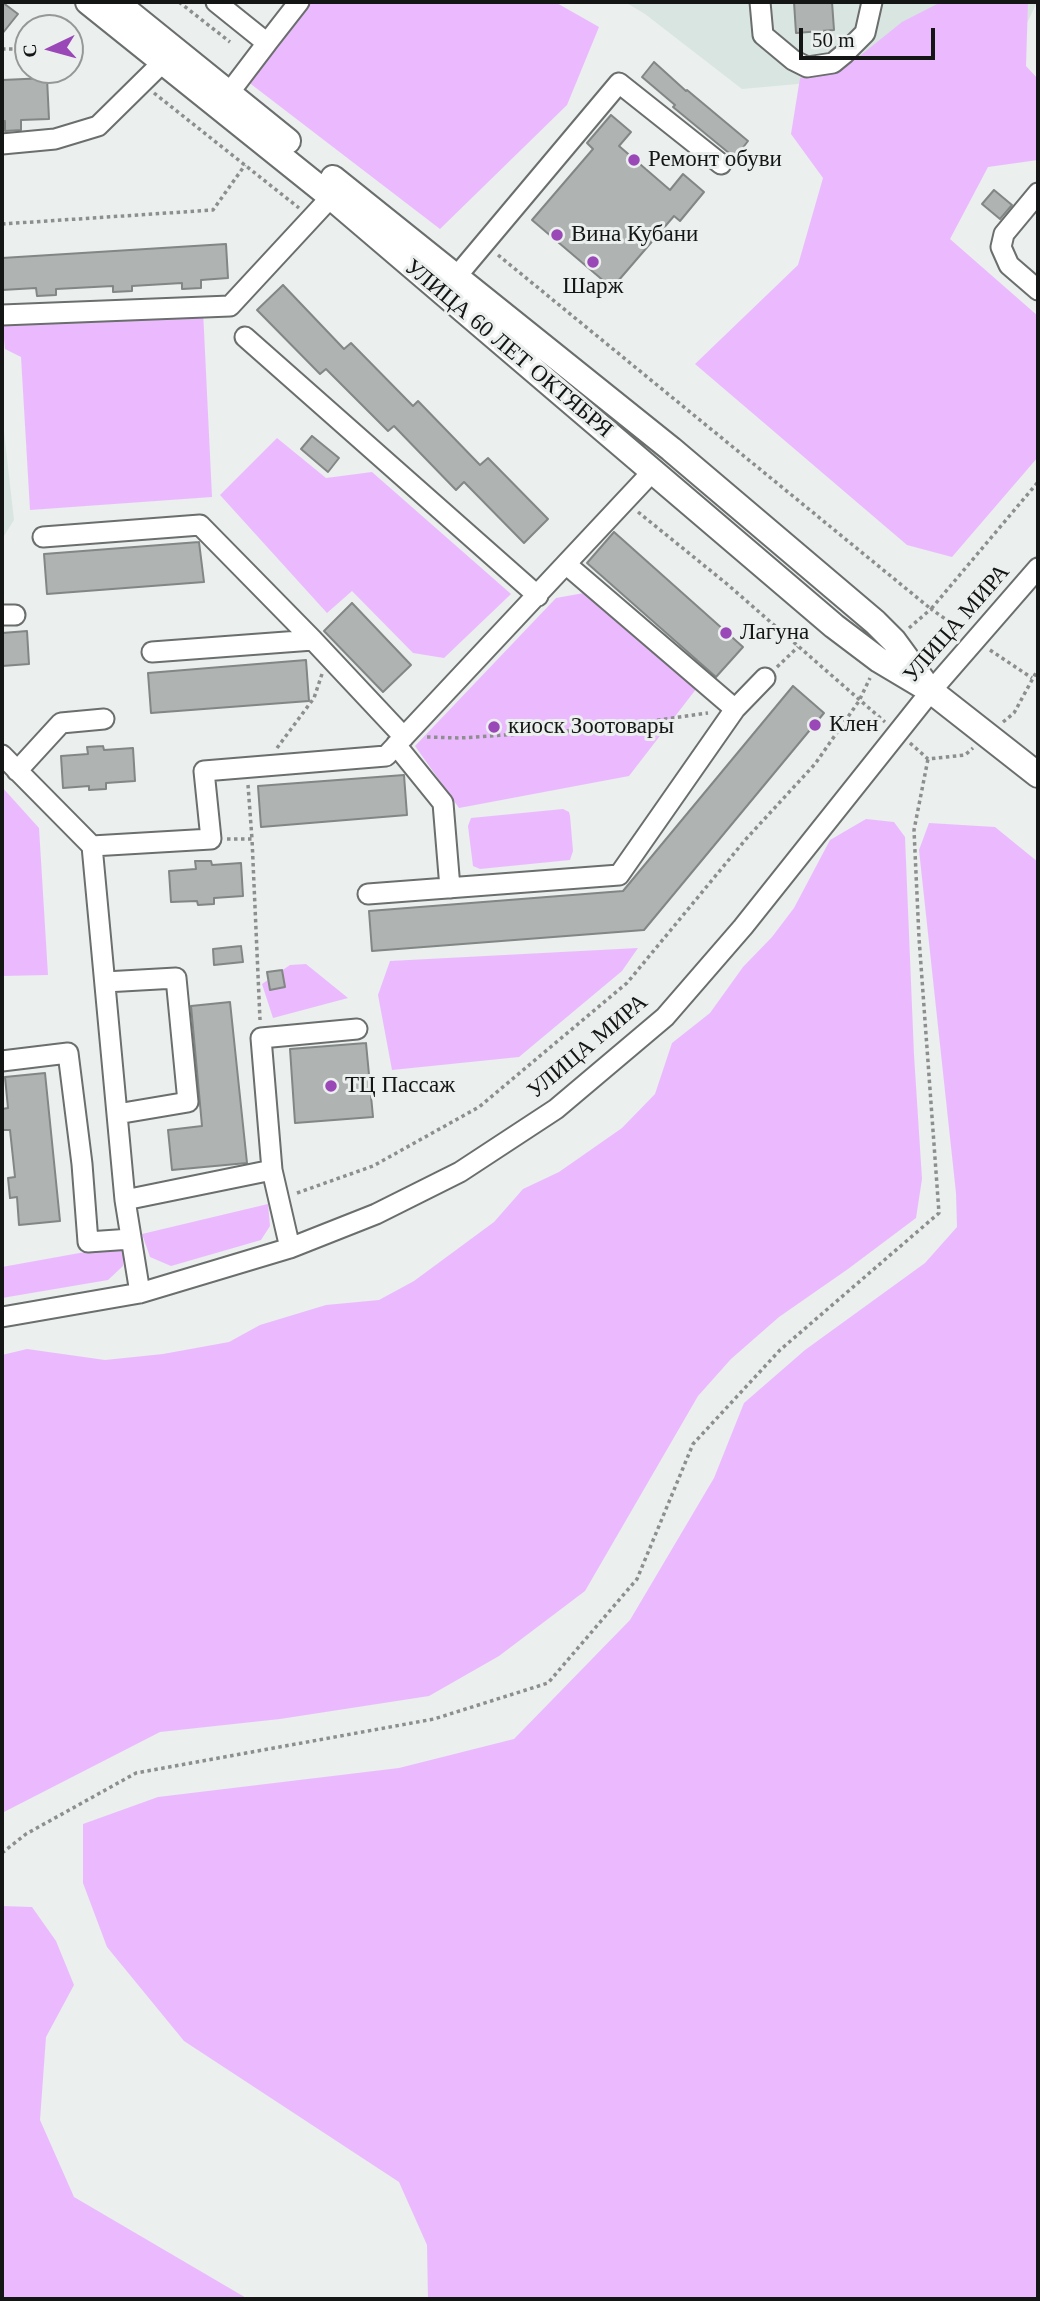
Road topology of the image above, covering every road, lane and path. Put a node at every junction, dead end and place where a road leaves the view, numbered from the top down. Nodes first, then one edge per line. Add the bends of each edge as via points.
1 (88, 2) edge
2 (116, 2) edge
3 (179, 2) edge
4 (216, 2) edge
5 (299, 2) edge
6 (761, 2) edge
7 (872, 2) edge
8 (230, 42) dead end
9 (267, 43) junction
10 (163, 62) junction
11 (142, 83) junction
12 (229, 93) junction
13 (2, 144) edge
14 (721, 164) dead end
15 (245, 165) junction
16 (336, 191) junction
17 (1038, 192) edge
18 (311, 219) junction
19 (2, 224) edge
20 (484, 243) junction
21 (456, 277) junction
22 (1038, 290) edge
23 (2, 315) edge
24 (245, 337) dead end
25 (671, 449) junction
26 (652, 472) junction
27 (1038, 482) edge
28 (43, 537) dead end
29 (568, 565) junction
30 (1038, 568) edge
31 (538, 596) junction
32 (931, 609) junction
33 (313, 639) junction
34 (975, 639) junction
35 (894, 641) junction
36 (798, 647) dead end
37 (152, 652) dead end
38 (328, 656) junction
39 (878, 660) junction
40 (765, 678) joint
41 (1032, 678) dead end
42 (931, 691) junction
43 (735, 709) junction
44 (104, 719) dead end
45 (400, 741) junction
46 (2, 755) edge
47 (928, 759) dead end
48 (254, 768) junction
49 (17, 771) junction
50 (1038, 775) edge
51 (211, 839) junction
52 (252, 839) junction
53 (92, 846) junction
54 (450, 888) junction
55 (368, 894) dead end
56 (105, 982) junction
57 (357, 1029) dead end
58 (261, 1038) junction
59 (2, 1061) edge
60 (117, 1114) junction
61 (272, 1170) junction
62 (125, 1200) junction
63 (279, 1200) junction
64 (131, 1239) junction
65 (290, 1248) junction
66 (140, 1293) junction
67 (2, 1317) edge
68 (2, 1853) edge

1 - 10 main road, УЛИЦА 60 ЛЕТ ОКТЯБРЯ
2 - 12 main road, УЛИЦА 60 ЛЕТ ОКТЯБРЯ
3 - 8 path
4 - 9 street
5 - 9 street
6 - 7 street via 763,36 793,60 844,54 865,33
9 - 12 street
10 - 11 street
10 - 16 main road, УЛИЦА 60 ЛЕТ ОКТЯБРЯ
11 - 13 street via 98,126 55,139
11 - 15 path
12 - 16 main road, УЛИЦА 60 ЛЕТ ОКТЯБРЯ
14 - 20 street via 619,83
15 - 18 path
15 - 19 path via 213,209
16 - 18 street
16 - 21 main road, УЛИЦА 60 ЛЕТ ОКТЯБРЯ
16 - 26 main road, УЛИЦА 60 ЛЕТ ОКТЯБРЯ
17 - 22 street via 1004,234 1001,247 1009,265
18 - 23 street via 230,306
20 - 21 street
20 - 32 path
21 - 25 main road, УЛИЦА 60 ЛЕТ ОКТЯБРЯ
24 - 31 street
25 - 26 main road
25 - 35 main road, УЛИЦА 60 ЛЕТ ОКТЯБРЯ
26 - 29 street
26 - 39 main road, УЛИЦА 60 ЛЕТ ОКТЯБРЯ
27 - 32 path
28 - 33 street via 200,525
29 - 31 street
29 - 43 street
30 - 34 street, УЛИЦА МИРА
31 - 45 street
32 - 34 path
32 - 35 path
33 - 37 street
33 - 38 street
34 - 41 path
34 - 42 street, УЛИЦА МИРА
35 - 42 main road, УЛИЦА 60 ЛЕТ ОКТЯБРЯ
36 - 40 path
38 - 45 street
38 - 48 path via 314,698
39 - 42 main road, УЛИЦА 60 ЛЕТ ОКТЯБРЯ
39 - 63 path via 859,701 815,764 627,982 479,1107 373,1166
40 - 43 street
42 - 50 main road, УЛИЦА 60 ЛЕТ ОКТЯБРЯ
42 - 65 street, УЛИЦА МИРА via 743,927 665,1017 556,1109 460,1172
43 - 45 path via 596,729
43 - 54 street via 619,875
44 - 49 street via 61,723
45 - 48 street via 386,756
45 - 54 street via 443,803
46 - 49 street
47 - 68 path via 914,830 939,1213 780,1350 693,1444 637,1579 548,1683 434,1719 136,1773 26,1834
48 - 51 street via 204,771
48 - 52 path
49 - 53 street
51 - 52 path
51 - 53 street
52 - 58 path
53 - 56 street
54 - 55 street
56 - 60 street
56 - 60 street via 176,978 188,1102
57 - 58 street
58 - 61 street
59 - 64 street via 68,1053 88,1242
60 - 62 street
61 - 62 street
61 - 63 street
62 - 64 street
63 - 65 street
64 - 66 street
65 - 66 street, УЛИЦА МИРА
66 - 67 street, УЛИЦА МИРА

